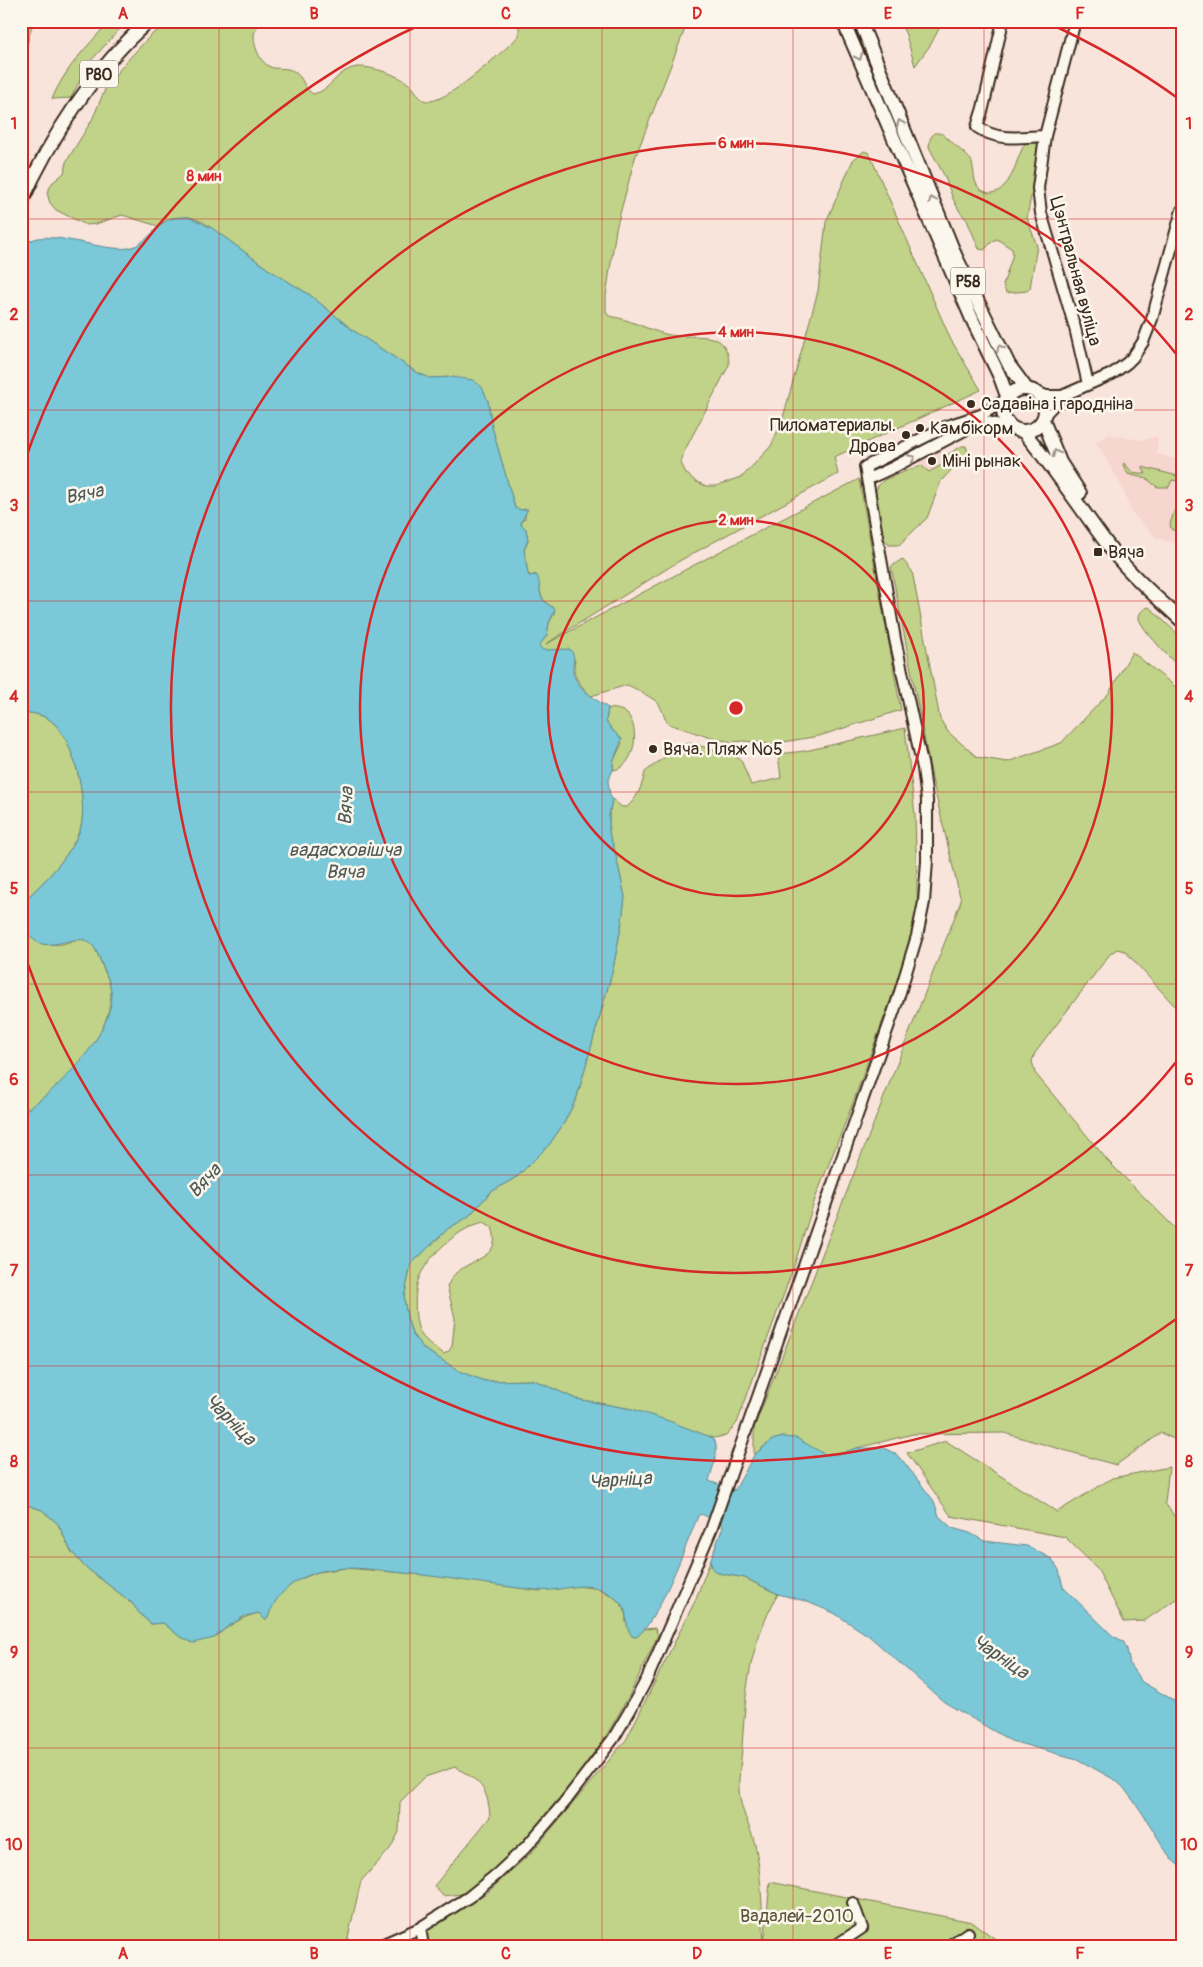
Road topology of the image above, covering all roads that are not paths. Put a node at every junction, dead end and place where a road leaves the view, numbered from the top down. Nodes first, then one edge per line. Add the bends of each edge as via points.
1 (149, 21) edge
2 (842, 21) edge
3 (860, 21) edge
4 (1002, 21) edge
5 (1075, 21) edge
6 (1046, 136) junction
7 (21, 203) edge
8 (1182, 210) edge
9 (1088, 384) junction
10 (1029, 389) junction
11 (1062, 396) junction
12 (1005, 398) junction
13 (1044, 417) junction
14 (1017, 430) junction
15 (868, 479) junction
16 (1154, 593) junction
17 (1182, 621) edge
18 (853, 1903) dead end
19 (420, 1928) junction
20 (968, 1933) dead end
21 (379, 1946) edge
22 (423, 1946) edge
23 (835, 1946) edge
24 (949, 1946) edge

1 - 7 main road, Р80 via 116,53 89,87 48,151
2 -> 12 main road, Р58 via 1000,377
10 -> 3 main road, Р58 via 1008,365 956,257
4 - 6 street via 977,127 988,134 1007,138
5 - 6 street, Цэнтральная вуліца
6 - 9 street, Цэнтральная вуліца via 1038,200
8 - 9 street via 1143,342 1127,363 1112,374
9 - 11 street
10 - 11 street via 1046,396
10 - 12 main road via 1016,390
10 - 13 main road, Р58 via 1043,400
11 - 13 street
12 - 14 main road, Р58 via 1002,413 1007,424
12 - 15 street via 981,415 947,426 865,467
13 - 14 main road via 1031,430
16 -> 13 main road, Р58 via 1076,488 1060,462
15 -> 14 street via 984,421
14 - 16 main road, Р58 via 1118,557
15 - 19 street via 895,639 923,768 926,800 924,902 897,1002 711,1530 647,1679 613,1739 564,1804 526,1847 469,1897
16 - 17 main road, Р58
18 - 23 street via 862,1928
19 - 21 street
19 - 22 street
20 - 24 street

